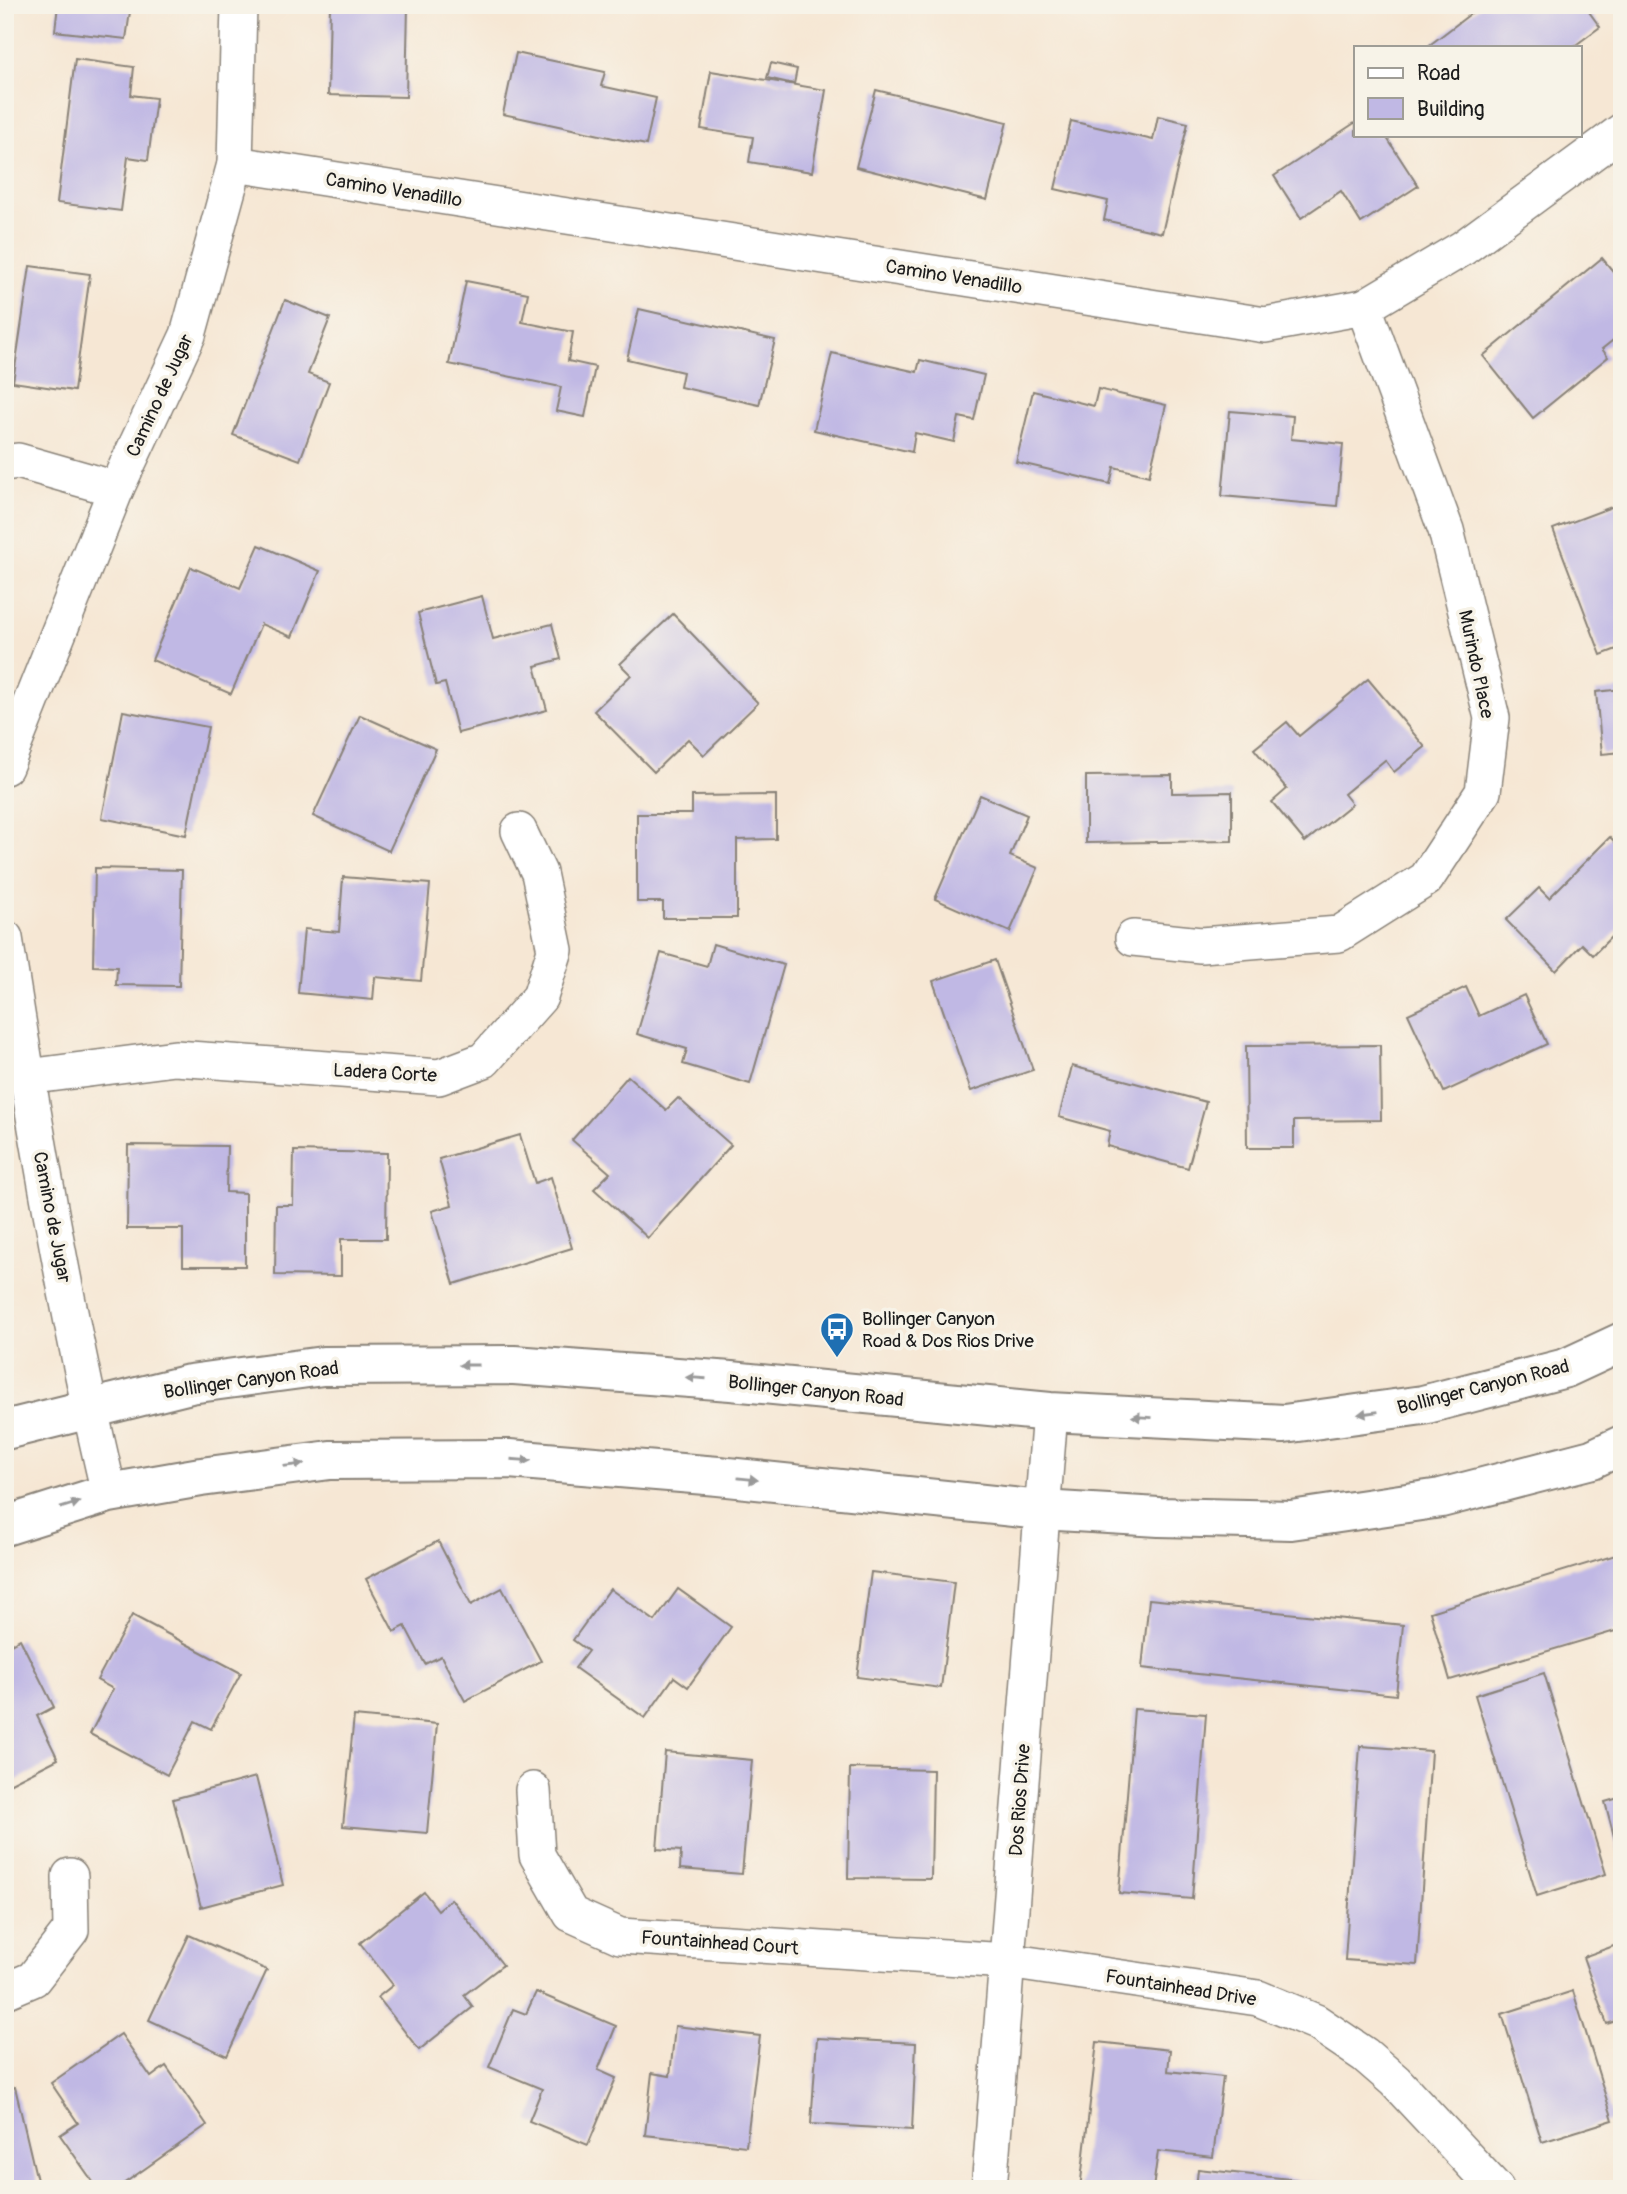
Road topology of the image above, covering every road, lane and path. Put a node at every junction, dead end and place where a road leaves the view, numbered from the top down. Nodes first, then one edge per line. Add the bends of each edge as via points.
1 (239, 5) edge
2 (1622, 131) edge
3 (235, 164) junction
4 (1364, 307) junction
5 (5, 463) edge
6 (116, 489) junction
7 (5, 767) edge
8 (519, 831) dead end
9 (5, 938) edge
10 (1133, 938) dead end
11 (27, 1077) junction
12 (1622, 1342) edge
13 (89, 1408) junction
14 (1050, 1412) junction
15 (5, 1430) edge
16 (1622, 1446) edge
17 (109, 1493) junction
18 (1041, 1510) junction
19 (5, 1526) edge
20 (533, 1790) dead end
21 (70, 1876) dead end
22 (1007, 1961) junction
23 (5, 1991) edge
24 (989, 2189) edge
25 (1496, 2189) edge

1 - 3 street, Camino de Jugar
2 - 4 street, Camino Venadillo via 1463,248
3 - 4 street, Camino Venadillo via 1265,325
3 - 6 street, Camino de Jugar via 188,335
4 - 10 street, Murindo Place via 1446,530 1492,718 1483,792 1426,879 1339,934 1201,945
5 - 6 street via 18,461
6 - 7 street, Camino de Jugar
8 - 11 street, Ladera Corte via 539,873 555,950 540,997 484,1060 439,1077 175,1058
9 - 11 street, Camino de Jugar
11 - 13 street, Camino de Jugar
12 -> 14 main road, Bollinger Canyon Road via 1566,1368 1423,1405 1284,1424
14 -> 13 main road, Bollinger Canyon Road via 514,1365 323,1366 190,1384
13 - 15 main road, Bollinger Canyon Road
13 - 17 street, Camino de Jugar
14 - 18 street, Dos Rios Drive
16 - 18 main road via 1592,1459 1441,1498 1291,1520
17 -> 18 main road via 330,1460 509,1459
19 -> 17 main road
18 - 22 street, Dos Rios Drive
20 - 22 street, Fountainhead Court via 537,1855 571,1914 620,1936
21 - 23 street via 71,1930 33,1979
22 - 24 street, Dos Rios Drive
22 - 25 street, Fountainhead Drive via 1258,1998 1316,2022 1395,2081

